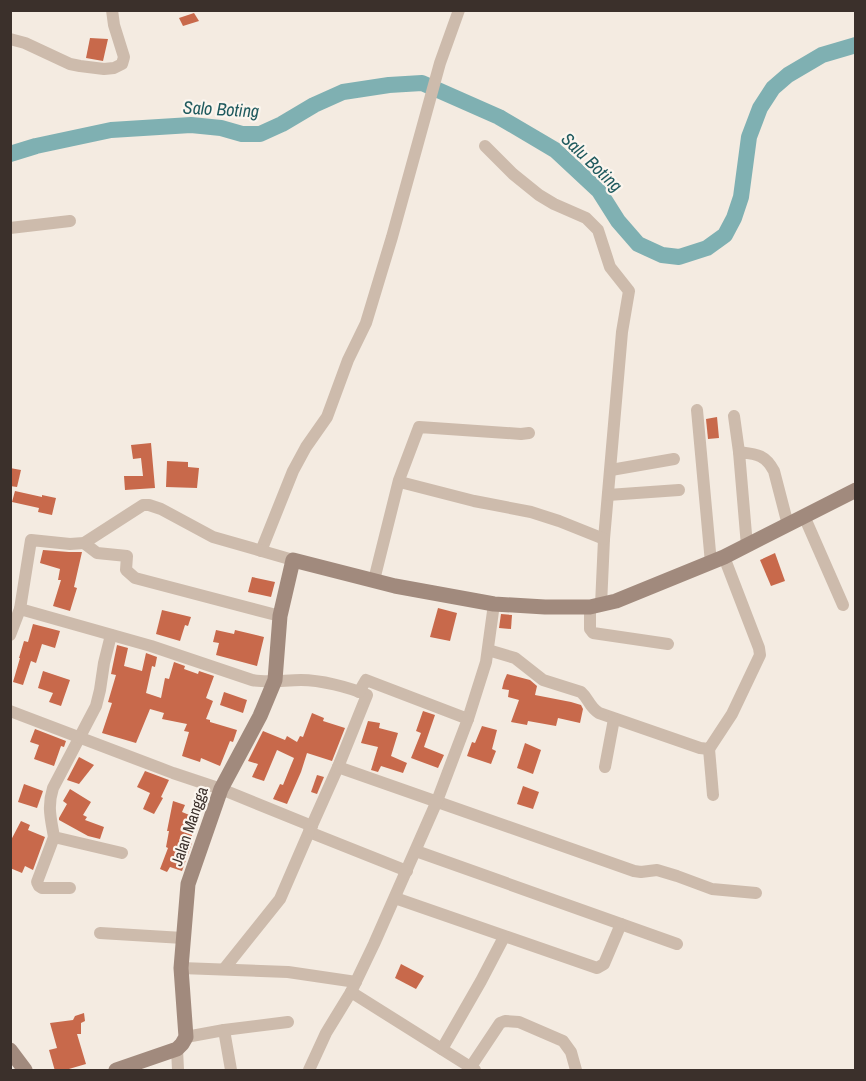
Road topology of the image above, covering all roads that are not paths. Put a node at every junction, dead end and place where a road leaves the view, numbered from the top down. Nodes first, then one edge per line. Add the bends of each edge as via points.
1 (112, 10) edge
2 (459, 10) edge
3 (10, 39) edge
4 (485, 146) dead end
5 (70, 221) dead end
6 (10, 228) edge
7 (697, 410) dead end
8 (734, 416) dead end
9 (529, 433) dead end
10 (739, 452) junction
11 (674, 459) dead end
12 (611, 470) junction
13 (400, 482) junction
14 (679, 490) dead end
15 (855, 490) edge
16 (608, 495) junction
17 (804, 516) junction
18 (788, 525) junction
19 (604, 540) junction
20 (84, 543) junction
21 (747, 546) junction
22 (261, 551) junction
23 (293, 560) junction
24 (717, 560) junction
25 (374, 580) junction
26 (494, 604) junction
27 (843, 605) dead end
28 (595, 606) junction
29 (20, 609) junction
30 (280, 616) junction
31 (10, 634) edge
32 (111, 635) junction
33 (668, 644) dead end
34 (488, 650) junction
35 (275, 680) junction
36 (359, 692) junction
37 (10, 711) edge
38 (468, 719) junction
39 (614, 719) junction
40 (80, 737) junction
41 (709, 749) junction
42 (338, 766) junction
43 (605, 767) dead end
44 (221, 789) junction
45 (713, 795) dead end
46 (437, 801) junction
47 (310, 829) junction
48 (54, 837) junction
49 (416, 850) junction
50 (122, 853) dead end
51 (407, 871) junction
52 (70, 888) dead end
53 (756, 893) dead end
54 (395, 898) junction
55 (621, 924) junction
56 (100, 933) dead end
57 (504, 937) junction
58 (183, 938) junction
59 (677, 944) dead end
60 (181, 968) junction
61 (224, 969) junction
62 (353, 987) junction
63 (288, 1022) dead end
64 (224, 1030) junction
65 (181, 1043) junction
66 (10, 1050) edge
67 (442, 1050) junction
68 (472, 1069) edge
69 (25, 1071) edge
70 (116, 1071) edge
71 (178, 1071) edge
72 (231, 1071) edge
73 (309, 1071) edge
74 (576, 1071) edge

1 - 3 street via 124,57 122,64 114,68 76,65
2 - 22 street via 440,63 366,323 327,417 293,471
4 - 12 street via 539,195 586,218 598,230 610,267 629,291
5 - 6 street
7 - 24 street
8 - 10 street
9 - 13 street via 420,427
10 - 18 street via 759,455 771,465
10 - 21 street
11 - 12 street
12 - 16 street
13 - 19 street via 531,512
13 - 25 street
14 - 16 street
15 - 17 street
16 - 19 street
17 - 18 street
17 - 27 street
18 - 21 street
19 - 28 street
20 - 22 street via 146,504 213,537
20 - 29 street via 31,540
20 - 30 street via 97,553 127,556 126,570 135,578
21 - 24 street
22 - 23 street
23 - 25 street
23 - 30 street, Jalan Mangga
24 - 28 street via 616,602
24 - 41 street via 760,653 732,714
25 - 26 street
26 - 28 street
26 - 34 street
28 - 33 street via 590,629 593,633
29 - 31 street
29 - 32 street
30 - 35 street, Jalan Mangga
32 - 35 street via 252,680
32 - 40 street via 97,703
34 - 38 street
34 - 39 street via 515,658 543,680 581,692 593,710
35 - 36 street via 305,680
35 - 44 street, Jalan Mangga
36 - 38 street via 366,680
36 - 42 street via 367,695
37 - 40 street
38 - 46 street
39 - 41 street
39 - 43 street
40 - 44 street
40 - 48 street via 49,800
41 - 45 street
42 - 46 street
42 - 47 street
44 - 47 street
44 - 58 street, Jalan Mangga via 188,884
46 - 49 street
46 - 53 street via 633,871 657,870 712,889
47 - 51 street
47 - 61 street via 280,899
48 - 50 street
48 - 52 street via 37,882 42,888
49 - 51 street
49 - 55 street
51 - 54 street
54 - 57 street
54 - 62 street
55 - 57 street via 604,964 597,968
55 - 59 street
56 - 58 street
57 - 67 street
58 - 60 street, Jalan Mangga
60 - 61 street
60 - 65 street, Jalan Mangga
61 - 62 street via 296,973
62 - 67 street
62 - 73 street
63 - 64 street
64 - 65 street
64 - 72 street
65 - 70 street
65 - 71 street
66 - 69 street
67 - 68 street
68 - 74 street via 497,1026 516,1021 563,1041 572,1052

